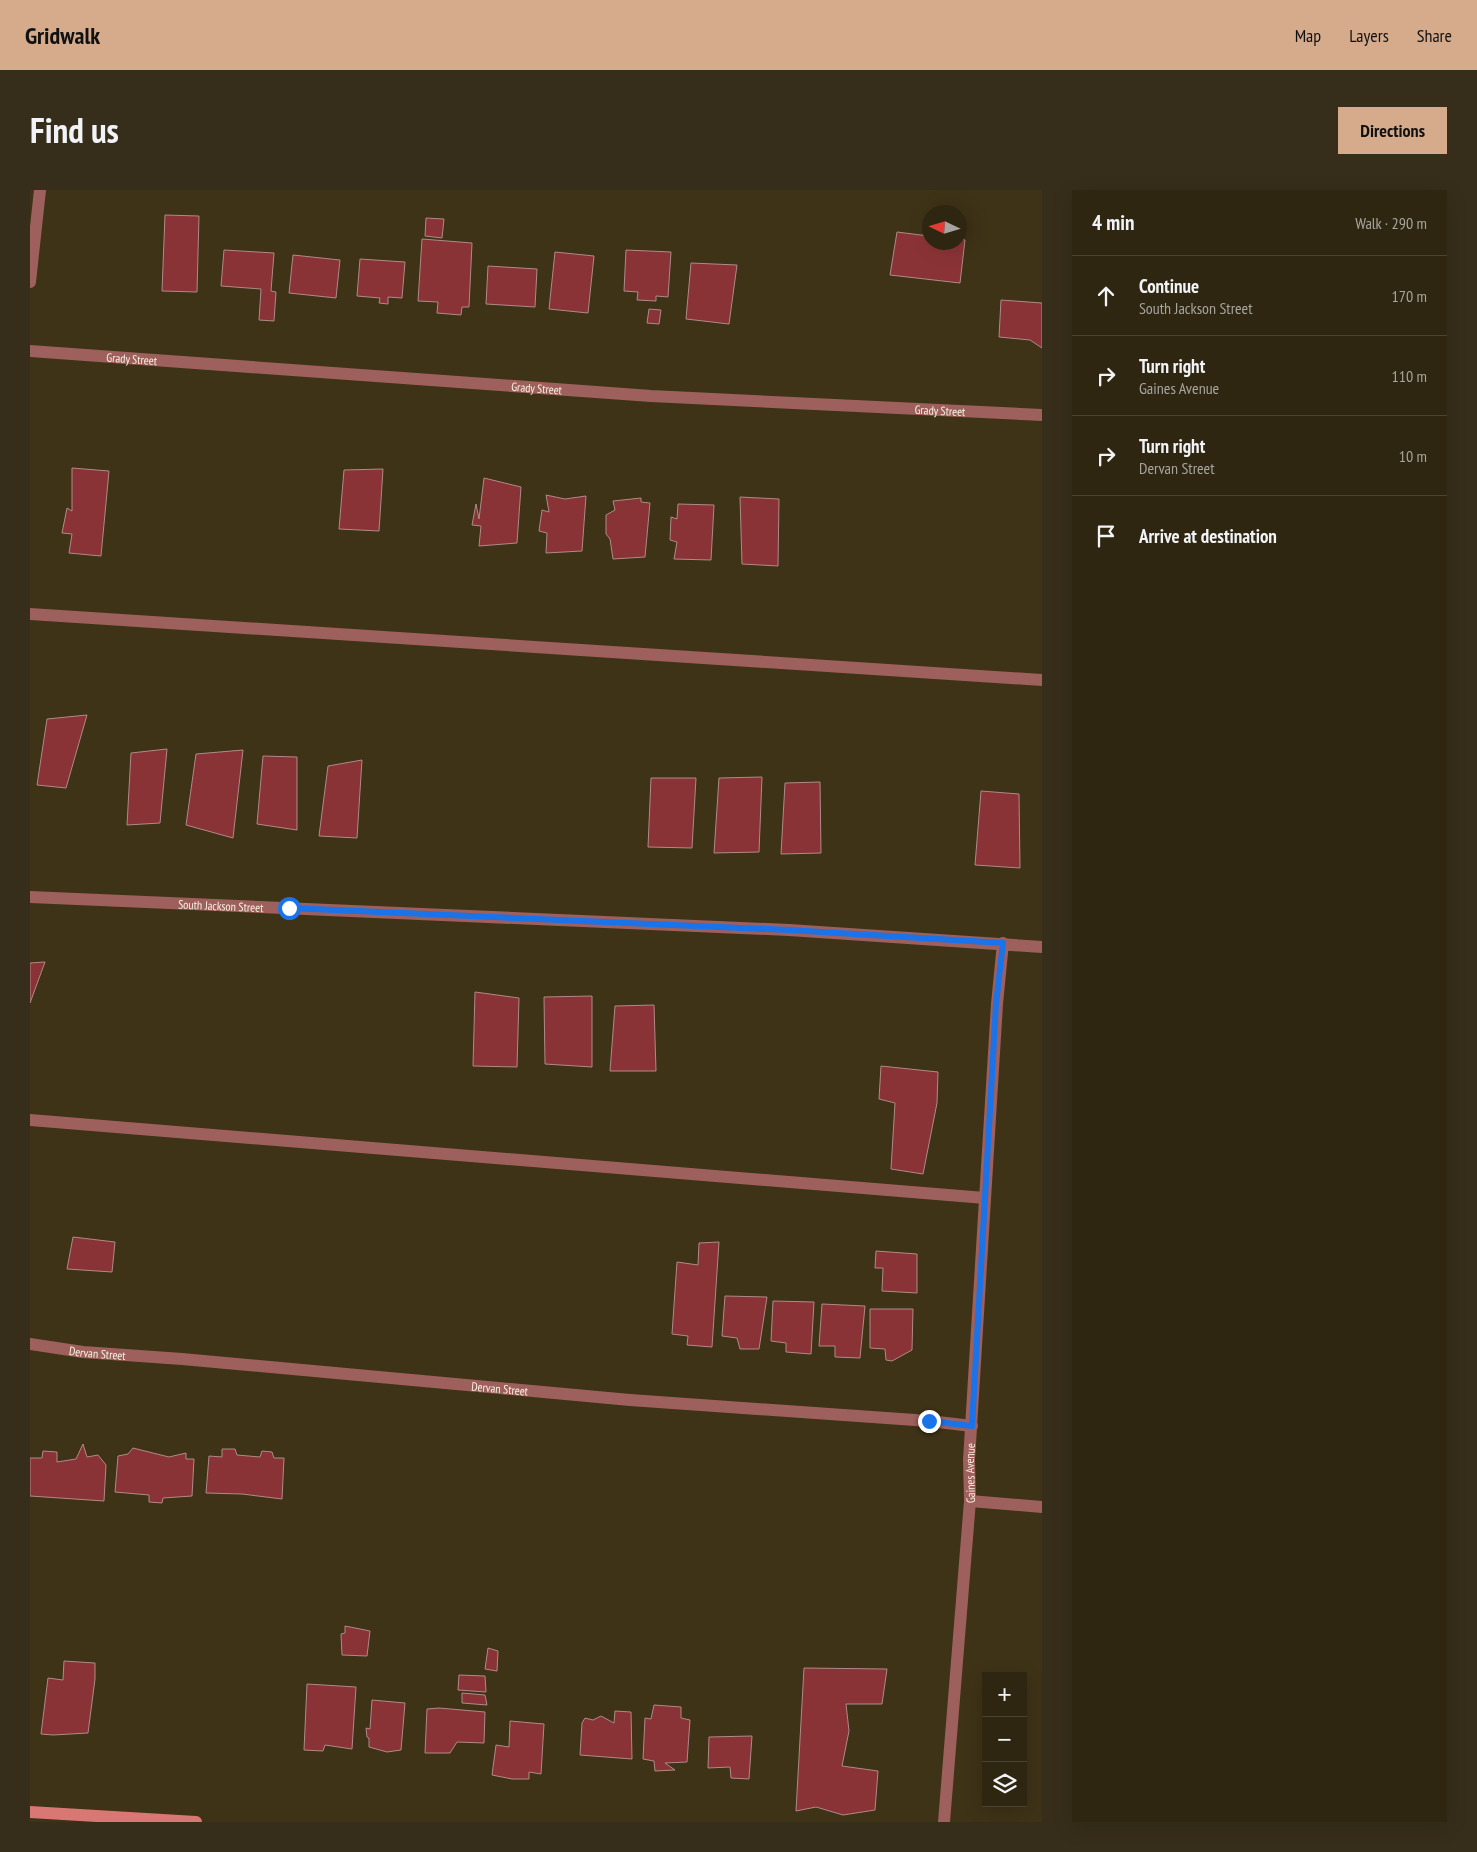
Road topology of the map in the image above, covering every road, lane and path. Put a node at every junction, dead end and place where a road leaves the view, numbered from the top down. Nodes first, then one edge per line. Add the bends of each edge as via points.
1 (40, 190) edge
2 (30, 282) edge
3 (30, 351) edge
4 (1042, 415) edge
5 (30, 614) edge
6 (1042, 680) edge
7 (30, 897) edge
8 (1003, 943) junction
9 (1042, 947) edge
10 (30, 1120) edge
11 (985, 1198) junction
12 (30, 1344) edge
13 (972, 1426) junction
14 (970, 1501) junction
15 (1042, 1507) edge
16 (30, 1812) edge
17 (60, 1818) edge
18 (196, 1822) edge
19 (944, 1822) edge

1 - 2 street
3 - 4 street, Grady Street via 651,396
5 - 6 street
7 - 8 street, South Jackson Street
8 - 9 street, South Jackson Street
8 - 11 street, Gaines Avenue via 996,1004
10 - 11 street
11 - 13 street, Gaines Avenue
12 - 13 street, Dervan Street via 83,1352 630,1400
13 - 14 street, Gaines Avenue
14 - 15 street
14 - 19 street, Gaines Avenue
16 - 17 street
17 - 18 street

